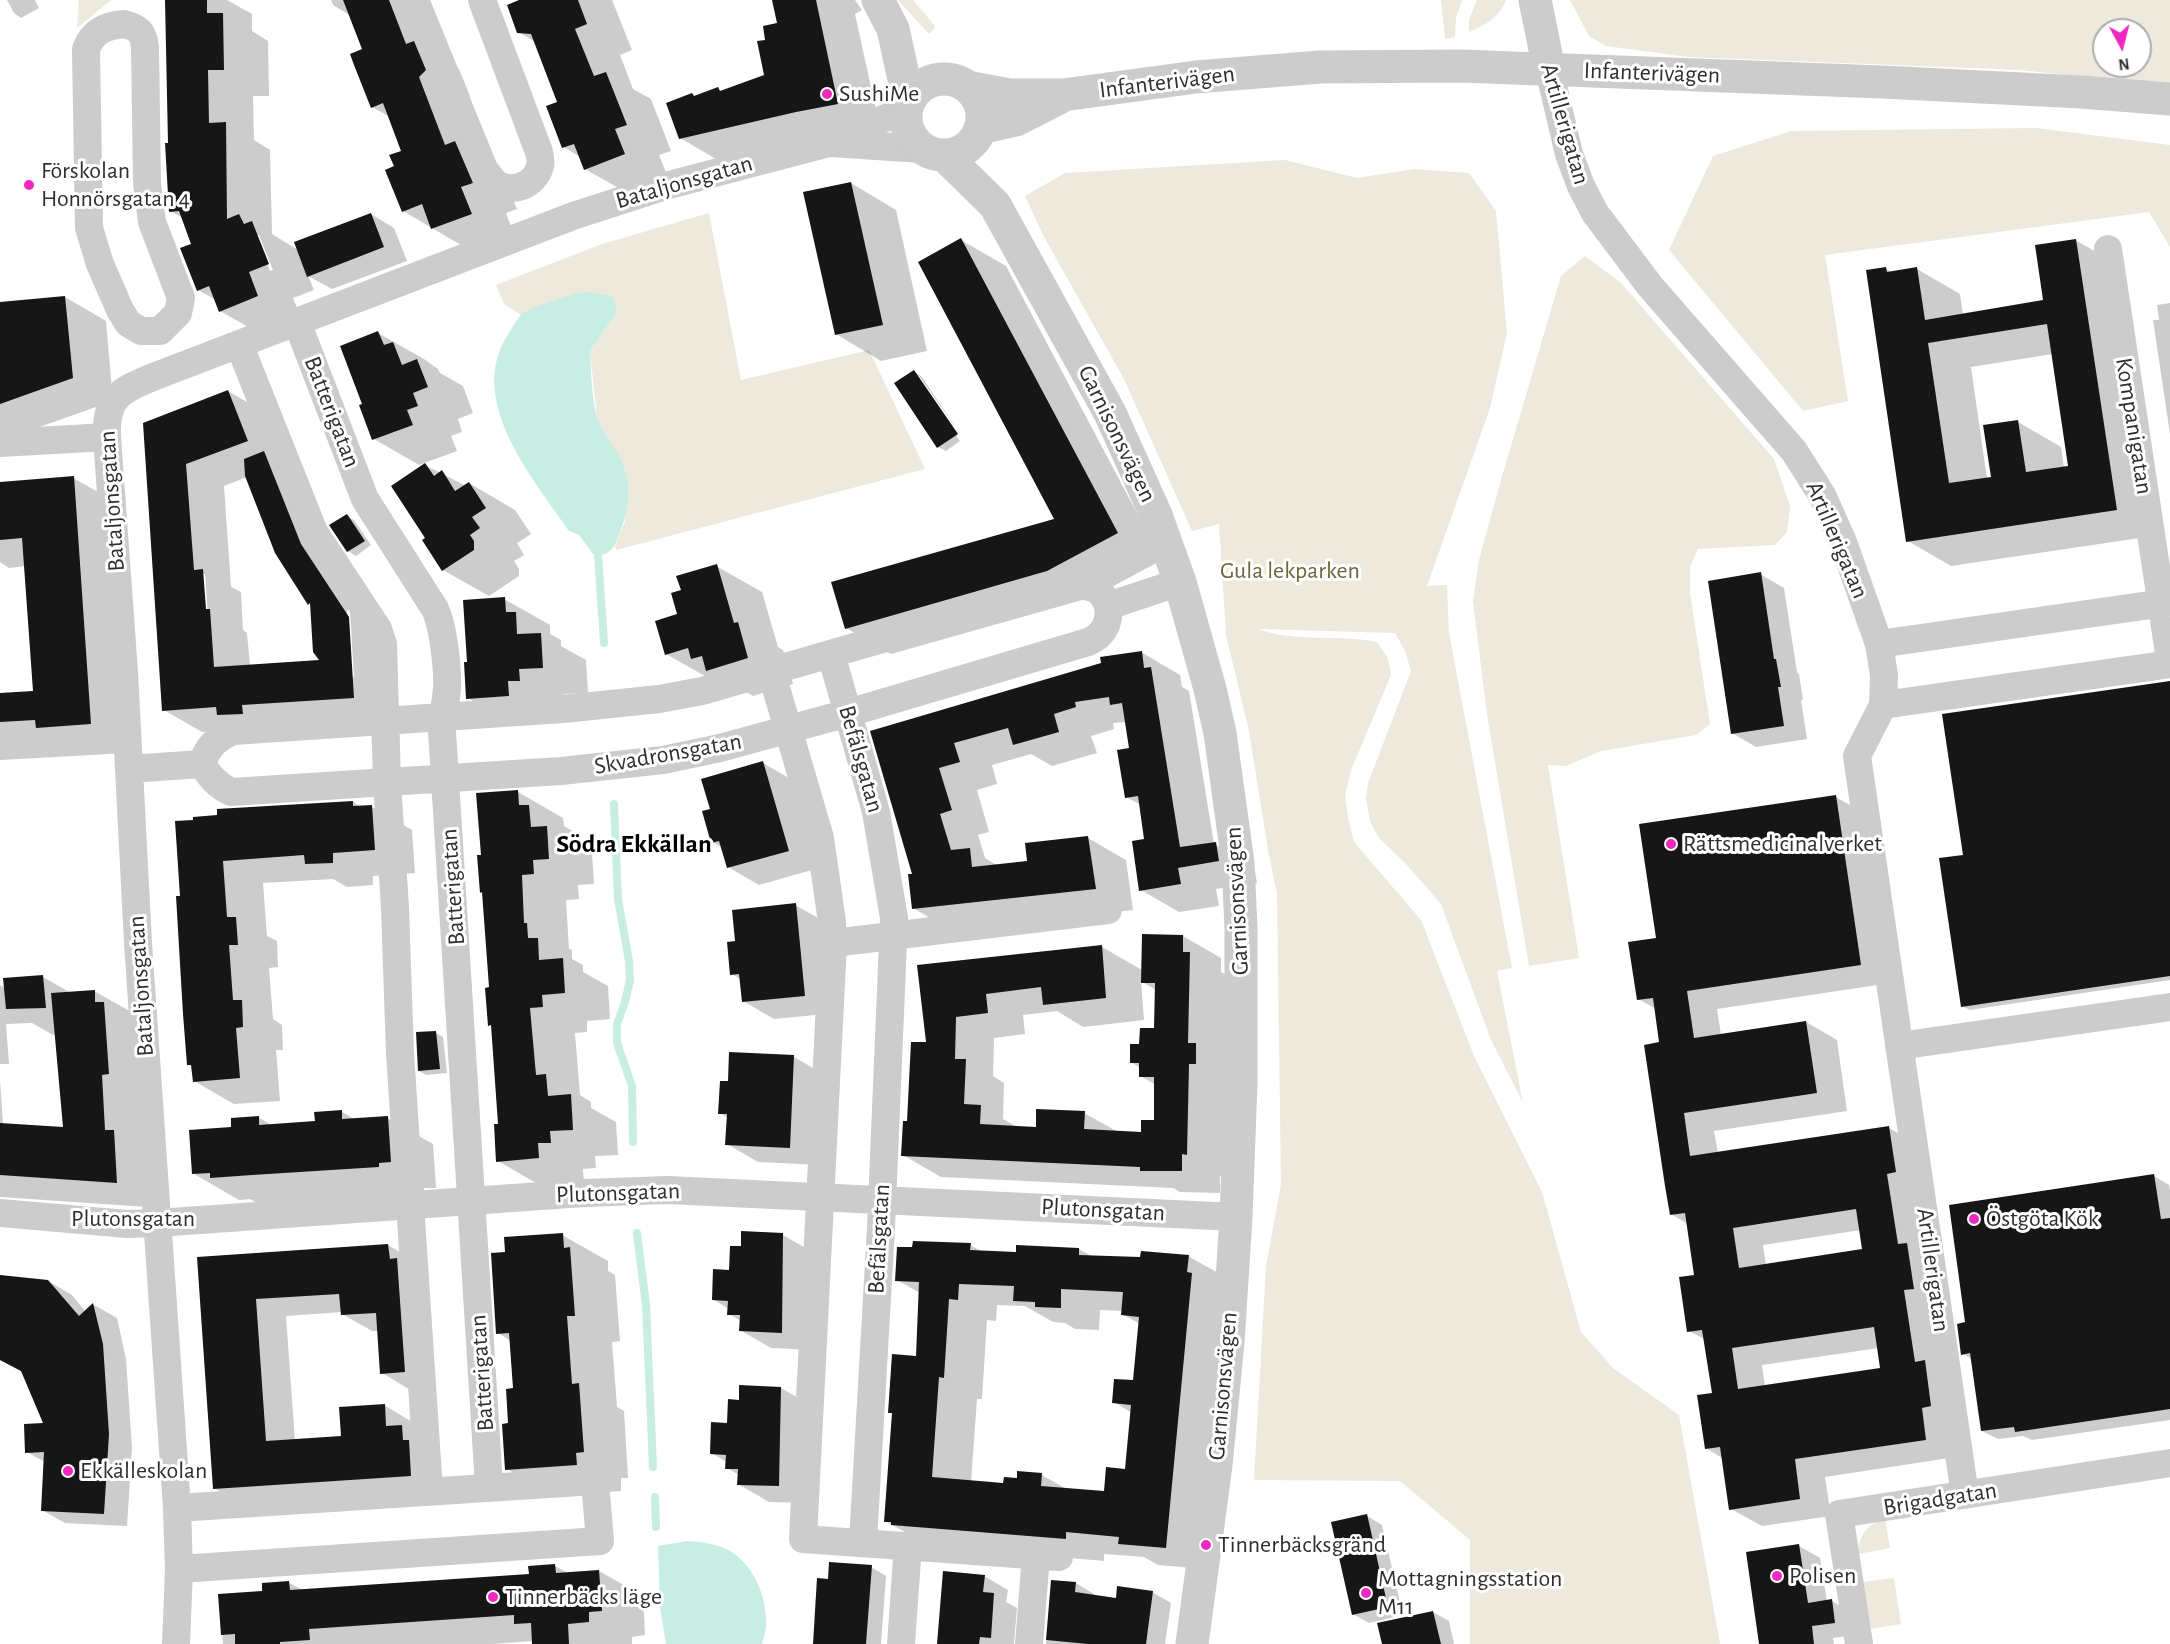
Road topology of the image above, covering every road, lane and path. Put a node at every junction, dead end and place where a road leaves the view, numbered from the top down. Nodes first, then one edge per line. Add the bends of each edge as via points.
1 (415, 0) edge
2 (482, 0) edge
3 (878, 0) edge
4 (1535, 0) edge
5 (893, 28) junction
6 (1549, 69) junction
7 (960, 84) junction
8 (1063, 95) junction
9 (2170, 99) edge
10 (908, 106) junction
11 (979, 131) junction
12 (829, 143) junction
13 (933, 152) junction
14 (526, 185) junction
15 (995, 205) junction
16 (542, 228) junction
17 (2108, 249) dead end
18 (297, 322) junction
19 (160, 331) junction
20 (239, 344) junction
21 (177, 369) junction
22 (107, 436) junction
23 (0, 443) edge
24 (1180, 582) junction
25 (2166, 603) edge
26 (1108, 606) junction
27 (1879, 644) junction
28 (831, 654) junction
29 (2170, 660) edge
30 (2170, 664) edge
31 (771, 671) junction
32 (1883, 705) junction
33 (848, 713) junction
34 (442, 718) junction
35 (386, 720) junction
36 (788, 729) junction
37 (127, 739) junction
38 (0, 746) edge
39 (202, 764) junction
40 (129, 769) junction
41 (445, 778) junction
42 (387, 782) junction
43 (1108, 910) dead end
44 (894, 936) junction
45 (833, 943) junction
46 (2170, 1006) edge
47 (1899, 1046) junction
48 (820, 1197) junction
49 (882, 1199) junction
50 (472, 1201) junction
51 (410, 1205) junction
52 (0, 1213) edge
53 (1236, 1217) junction
54 (158, 1223) junction
55 (2170, 1463) edge
56 (489, 1487) junction
57 (429, 1491) junction
58 (1965, 1495) junction
59 (177, 1508) junction
60 (863, 1542) junction
61 (908, 1545) junction
62 (179, 1569) junction
63 (177, 1644) edge
64 (901, 1644) edge
65 (1029, 1644) edge
66 (1192, 1644) edge
67 (1859, 1644) edge

1 - 14 street via 484,169 496,184 511,189
2 - 14 street via 539,152 540,166
3 - 5 street
4 - 6 street, Artillerigatan
5 - 7 street
5 - 10 street
6 - 8 street, Infanterivägen via 1320,67 1184,78
6 - 9 street, Infanterivägen
6 - 27 street, Artillerigatan via 1569,154 1595,213 1650,286 1794,451 1822,495 1843,542
7 - 8 street, Infanterivägen via 1010,95
7 - 10 street via 935,80 927,83 914,94
7 - 11 street via 972,92 980,105
8 - 11 street, Infanterivägen via 1016,120
10 - 12 street, Bataljonsgatan
10 - 13 street via 907,127 911,136
11 - 13 street via 960,152
11 - 15 street, Garnisonsvägen
12 - 13 street, Bataljonsgatan
12 - 16 street, Bataljonsgatan via 631,196
13 - 15 street, Garnisonsvägen
14 - 16 street
15 - 24 street, Garnisonsvägen via 1110,413 1156,515
16 - 18 street, Bataljonsgatan
17 - 25 street, Kompanigatan
18 - 20 street, Bataljonsgatan
18 - 34 street, Batterigatan via 365,499 440,618 447,688
19 - 19 street via 178,313 181,298 152,222 147,183 143,34 124,24 101,29 90,37 86,49 89,228 100,264 128,323 141,331
19 - 21 street
20 - 21 street, Bataljonsgatan
20 - 35 street via 314,532 378,629 383,644
21 - 22 street, Bataljonsgatan via 137,384 112,402 107,412
22 - 23 street
22 - 37 street, Bataljonsgatan
24 - 26 street
24 - 53 street, Garnisonsvägen via 1220,733 1238,863 1242,1030
25 - 27 street
25 - 29 street, Kompanigatan
26 - 28 street via 1095,589 1066,586
26 - 33 street, Skvadronsgatan via 1106,625 1088,642
27 - 32 street, Artillerigatan
28 - 31 street
28 - 33 street, Befälsgatan
30 - 32 street
31 - 34 street via 659,699
31 - 36 street
32 - 47 street, Artillerigatan via 1857,756
33 - 36 street, Skvadronsgatan
33 - 44 street, Befälsgatan via 879,826
34 - 35 street
34 - 41 street, Batterigatan
35 - 39 street via 233,731 212,744
35 - 42 street
36 - 41 street, Skvadronsgatan via 663,760 580,770
36 - 45 street via 820,838
37 - 38 street
37 - 40 street, Bataljonsgatan
39 - 40 street
39 - 42 street, Skvadronsgatan via 209,777 231,792
40 - 54 street, Bataljonsgatan
41 - 42 street, Skvadronsgatan
41 - 50 street, Batterigatan
42 - 51 street
43 - 44 street
44 - 45 street
44 - 49 street, Befälsgatan
45 - 48 street
46 - 47 street
47 - 58 street, Artillerigatan
48 - 49 street, Plutonsgatan
48 - 50 street, Plutonsgatan via 668,1190
48 - 60 street via 803,1539
49 - 53 street, Plutonsgatan
49 - 60 street, Befälsgatan
50 - 51 street, Plutonsgatan
50 - 56 street, Batterigatan
51 - 54 street, Plutonsgatan
51 - 57 street
52 - 54 street, Plutonsgatan
53 - 66 street, Garnisonsvägen via 1216,1466
54 - 59 street, Bataljonsgatan
55 - 58 street, Brigadgatan
56 - 57 street
56 - 62 street via 595,1481 600,1541
57 - 59 street
58 - 67 street, Brigadgatan via 1839,1514
59 - 62 street, Bataljonsgatan
60 - 61 street
61 - 64 street
61 - 65 street via 1047,1556
62 - 63 street, Bataljonsgatan

